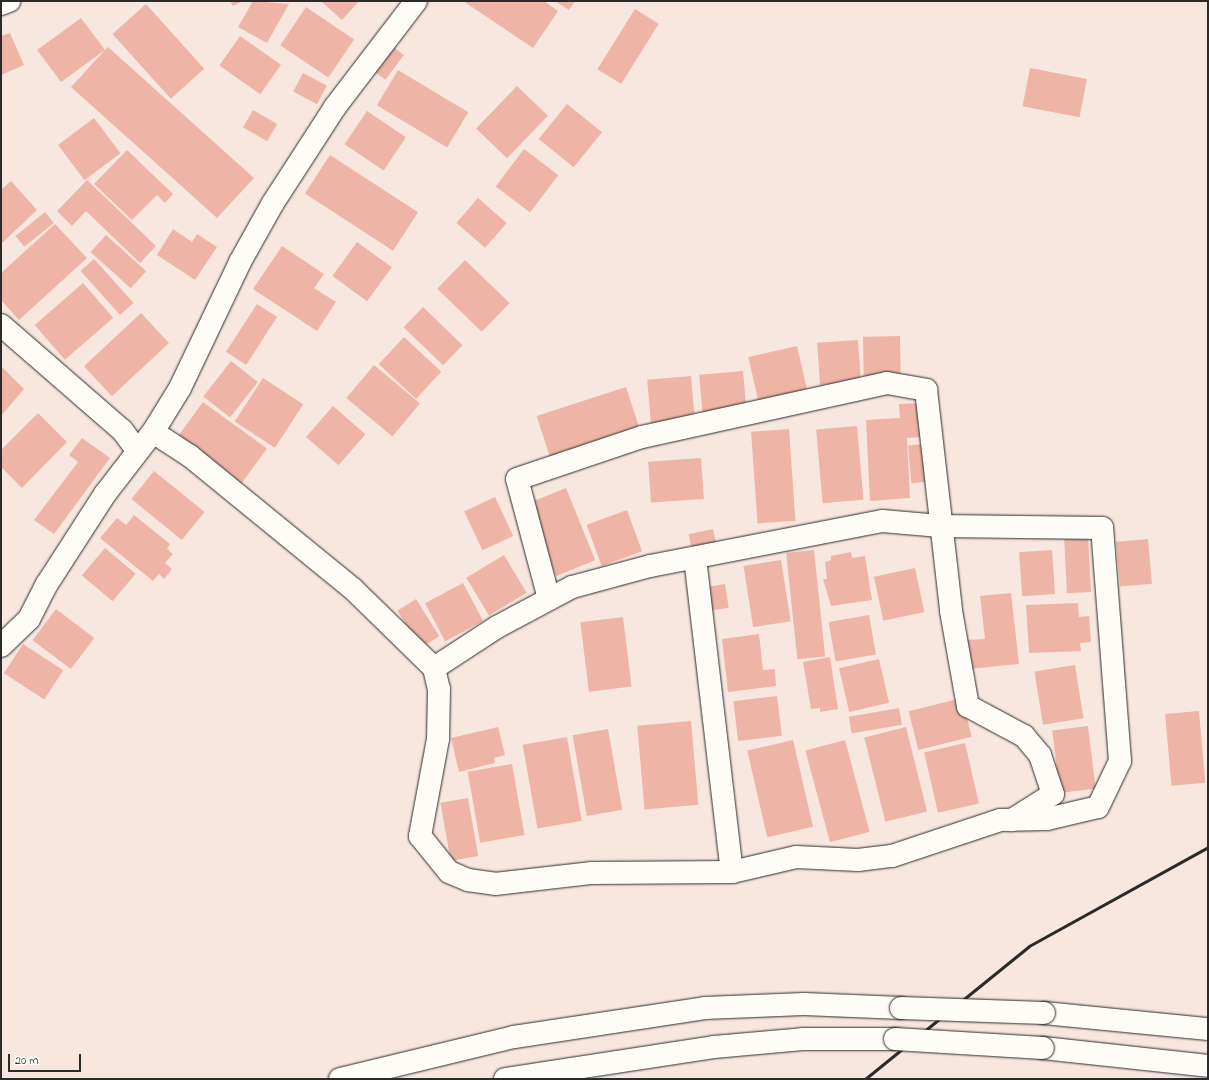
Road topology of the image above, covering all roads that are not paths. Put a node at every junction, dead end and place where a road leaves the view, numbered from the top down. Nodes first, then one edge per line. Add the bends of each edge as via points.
1 (9, 1) edge
2 (416, 1) edge
3 (1, 4) edge
4 (1, 325) edge
5 (153, 432) junction
6 (138, 450) junction
7 (940, 526) junction
8 (695, 558) junction
9 (549, 599) junction
10 (1, 646) edge
11 (434, 668) junction
12 (1012, 820) junction
13 (732, 872) junction
14 (1208, 1029) edge
15 (1208, 1066) edge
16 (340, 1079) edge
17 (505, 1079) edge

1 - 3 main road
2 - 5 main road via 335,107 273,203 240,262 180,388
4 - 6 main road via 122,430
5 - 6 main road
5 - 11 main road via 190,456 347,584
6 - 10 main road via 104,494 46,584 29,620
7 - 8 main road via 882,521
7 - 9 main road via 926,390 887,383 642,437 517,480
7 - 12 main road via 968,706 1024,736 1040,755 1050,780 1053,794
7 - 12 main road via 1102,528 1120,760 1098,807 1047,819
8 - 9 main road via 650,566 572,587
8 - 13 main road
9 - 11 main road via 497,627
11 - 13 main road via 439,689 438,739 420,836 449,872 495,884 592,873
12 - 13 main road via 1000,820 892,856 858,860 796,856
14 - 16 main road, bridge via 1044,1013 804,1004 705,1008 514,1037
15 - 17 main road, bridge via 1043,1048 895,1040 803,1039 714,1047

